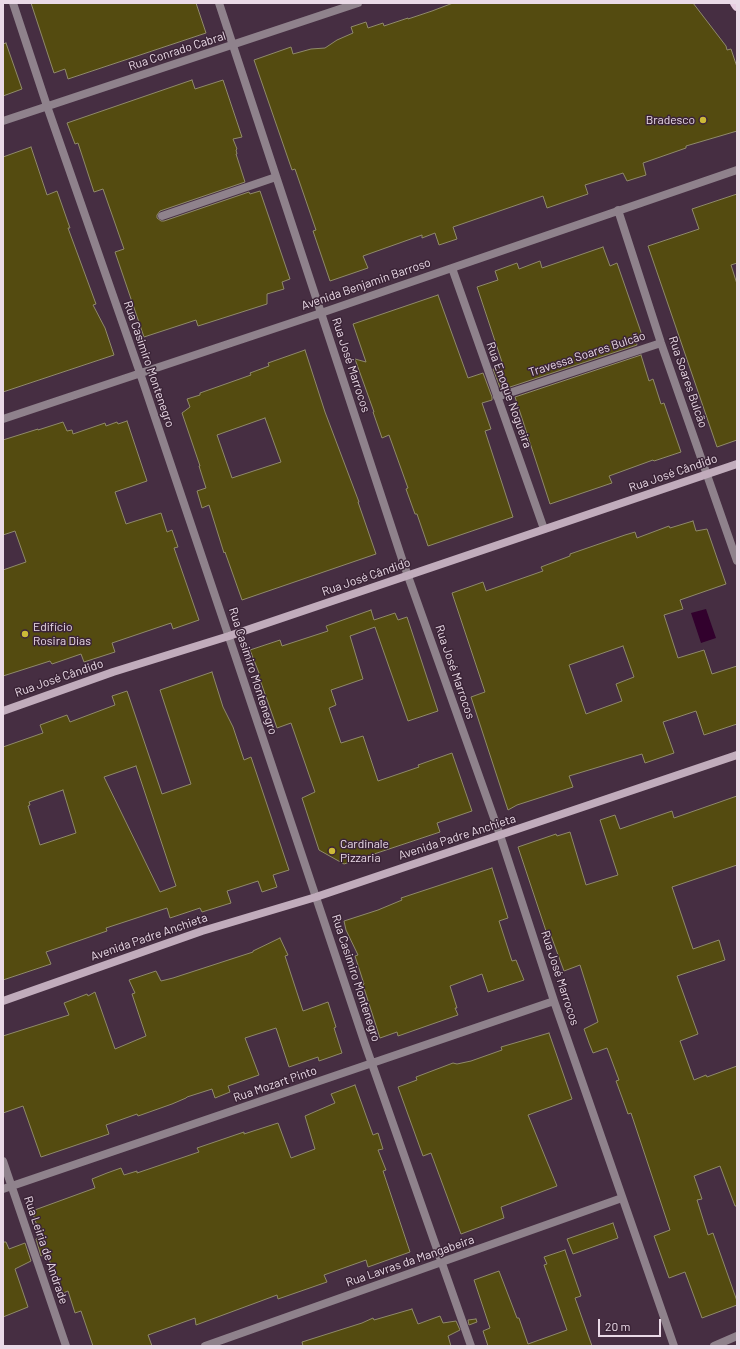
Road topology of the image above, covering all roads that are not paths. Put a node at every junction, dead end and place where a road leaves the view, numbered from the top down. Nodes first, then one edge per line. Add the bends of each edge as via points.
1 (13, 3) edge
2 (219, 3) edge
3 (358, 3) edge
4 (735, 3) edge
5 (737, 6) edge
6 (233, 45) junction
7 (47, 106) junction
8 (3, 121) edge
9 (737, 170) edge
10 (276, 176) junction
11 (618, 210) junction
12 (162, 216) dead end
13 (452, 268) junction
14 (321, 313) junction
15 (661, 342) junction
16 (140, 373) junction
17 (497, 397) junction
18 (3, 419) edge
19 (737, 464) edge
20 (708, 474) junction
21 (544, 529) junction
22 (737, 561) edge
23 (408, 575) junction
24 (229, 636) junction
25 (3, 711) edge
26 (737, 755) edge
27 (500, 835) junction
28 (316, 896) junction
29 (3, 1000) edge
30 (554, 1001) junction
31 (372, 1063) junction
32 (3, 1161) edge
33 (12, 1186) junction
34 (3, 1189) edge
35 (622, 1198) junction
36 (442, 1262) junction
37 (737, 1336) edge
38 (66, 1346) edge
39 (204, 1346) edge
40 (471, 1346) edge
41 (674, 1346) edge
42 (714, 1346) edge

1 - 7 street, Rua Casimiro Montenegro
2 - 6 street, Rua José Marrocos
3 - 6 street, Rua Conrado Cabral
4 - 5 main road
6 - 7 street, Rua Conrado Cabral
6 - 10 street, Rua José Marrocos
7 - 8 street, Rua Conrado Cabral
7 - 16 street, Rua Casimiro Montenegro
9 - 11 street, Avenida Benjamin Barroso
10 - 12 street
10 - 14 street, Rua José Marrocos
11 - 13 street, Avenida Benjamin Barroso
11 - 15 street, Rua Soares Bulcão
13 - 14 street, Avenida Benjamin Barroso
13 - 17 street, Rua Enoque Nogueira
14 - 16 street, Avenida Benjamin Barroso
14 - 23 street, Rua José Marrocos
15 - 17 street, Travessa Soares Bulcão
15 - 20 street, Rua Soares Bulcão
16 - 18 street, Avenida Benjamin Barroso
16 - 24 street, Rua Casimiro Montenegro
17 - 21 street, Rua Enoque Nogueira
19 - 20 street, Rua José Cândido
20 - 21 street, Rua José Cândido
20 - 22 street, Rua Soares Bulcão
21 - 23 street, Rua José Cândido
23 - 24 street, Rua José Cândido
23 - 27 street, Rua José Marrocos
24 - 25 street, Rua José Cândido via 113,672
24 - 28 street, Rua Casimiro Montenegro
26 - 27 street, Avenida Padre Anchieta
27 - 28 street, Avenida Padre Anchieta
27 - 30 street, Rua José Marrocos
28 - 29 street, Avenida Padre Anchieta via 202,931
28 - 31 street, Rua Casimiro Montenegro
30 - 31 street, Rua Mozart Pinto
30 - 35 street, Rua José Marrocos
31 - 33 street, Rua Mozart Pinto
31 - 36 street, Rua Casimiro Montenegro
32 - 33 street, Rua Leiria de Andrade
33 - 34 street, Rua Mozart Pinto
33 - 38 street, Rua Leiria de Andrade
35 - 36 street, Rua Lavras da Mangabeira
35 - 41 street, Rua José Marrocos
36 - 39 street, Rua Lavras da Mangabeira
36 - 40 street, Rua Casimiro Montenegro
37 - 42 street

